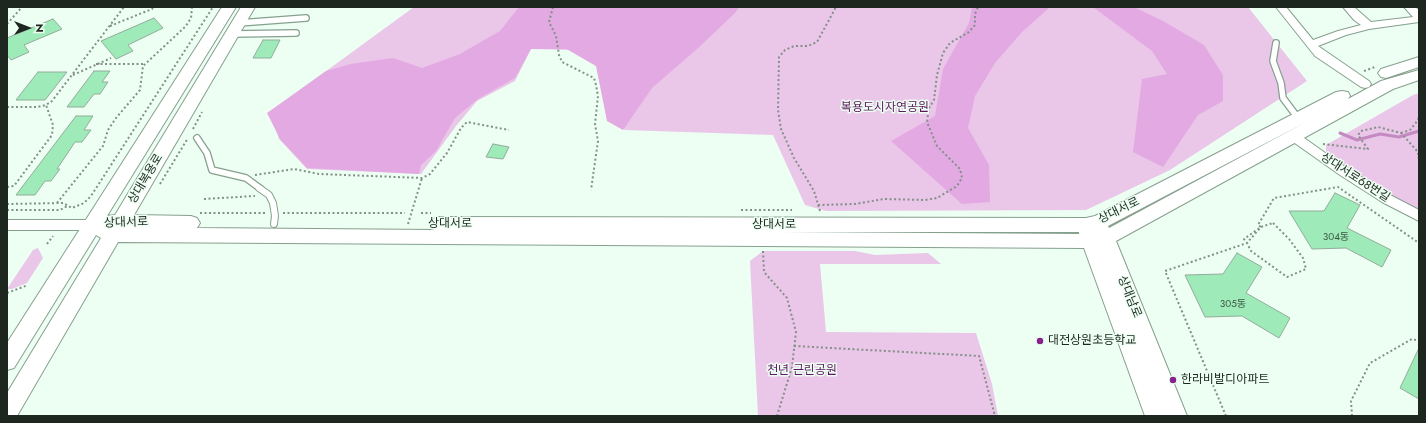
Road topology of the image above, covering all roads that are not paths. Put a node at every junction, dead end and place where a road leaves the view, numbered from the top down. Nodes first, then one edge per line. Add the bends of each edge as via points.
1 (229, 7) edge
2 (248, 7) edge
3 (1281, 7) edge
4 (1348, 7) edge
5 (1409, 7) edge
6 (306, 18) dead end
7 (1419, 18) edge
8 (1370, 26) junction
9 (235, 28) junction
10 (296, 33) dead end
11 (1276, 43) dead end
12 (1310, 45) junction
13 (1419, 62) edge
14 (1419, 75) edge
15 (1365, 84) junction
16 (1298, 118) junction
17 (1293, 136) junction
18 (197, 138) dead end
19 (1419, 216) edge
20 (276, 217) junction
21 (7, 225) edge
22 (90, 225) junction
23 (117, 228) junction
24 (1095, 232) junction
25 (7, 361) edge
26 (7, 413) edge
27 (1156, 416) edge
28 (1176, 416) edge

1 - 22 street, 상대복용로
2 - 9 street, 상대복용로
3 - 12 street
4 - 8 street
5 - 7 street
6 - 9 lane
7 - 8 street
8 - 12 street
9 - 10 lane
9 - 23 street, 상대복용로
11 - 16 lane via 1273,61 1283,98
12 - 15 street
13 - 15 street, 상대서로
14 - 17 street, 상대서로 via 1387,86
15 - 16 street, 상대서로
16 - 24 street, 상대서로
17 - 19 street, 상대서로68번길 via 1386,199
17 - 24 street, 상대서로
18 - 20 lane via 207,153 212,170 246,178 269,194
20 - 23 street, 상대서로
20 - 24 street, 상대서로
21 - 22 street
22 - 23 street
22 - 25 street, 상대복용로
23 - 24 street, 상대서로
23 - 26 street, 상대복용로
24 - 27 street, 상대남로
24 - 28 street, 상대남로

